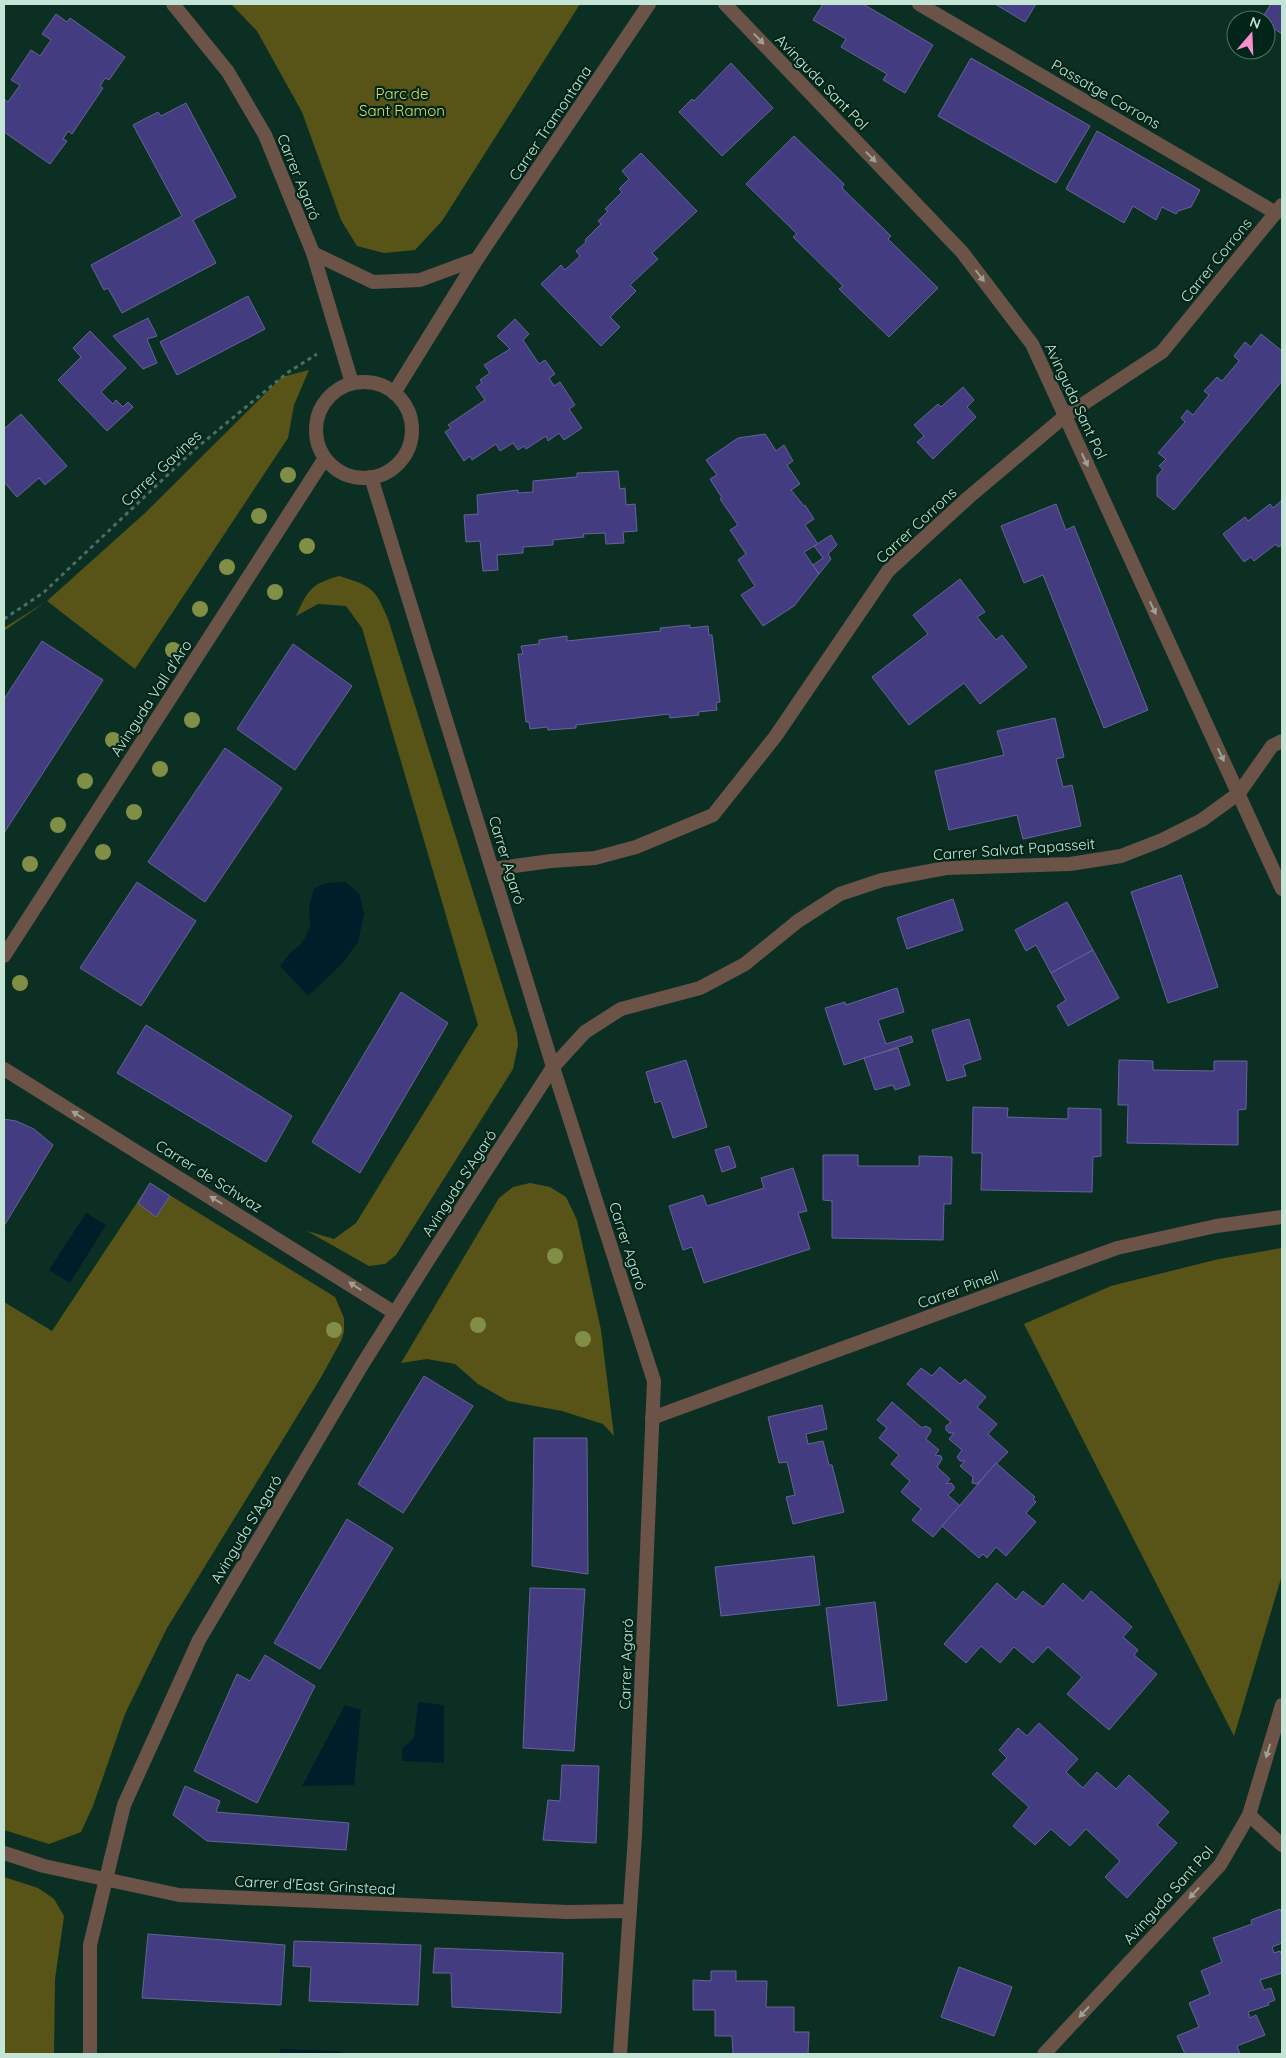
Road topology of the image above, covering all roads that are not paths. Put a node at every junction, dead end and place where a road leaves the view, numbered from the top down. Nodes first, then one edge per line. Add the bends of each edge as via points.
1 (174, 4) edge
2 (649, 4) edge
3 (725, 4) edge
4 (919, 4) edge
5 (1279, 209) edge
6 (313, 254) junction
7 (477, 259) junction
8 (352, 383) junction
9 (394, 393) junction
10 (1065, 416) junction
11 (325, 458) junction
12 (371, 477) junction
13 (1282, 742) edge
14 (1239, 793) junction
15 (493, 869) junction
16 (1282, 889) edge
17 (4, 956) edge
18 (553, 1068) junction
19 (4, 1069) edge
20 (1282, 1217) edge
21 (395, 1313) junction
22 (652, 1418) junction
23 (1282, 1704) edge
24 (1249, 1815) junction
25 (1282, 1845) edge
26 (4, 1853) edge
27 (106, 1880) junction
28 (630, 1911) junction
29 (90, 2054) edge
30 (620, 2054) edge
31 (1044, 2054) edge

1 - 6 street, Carrer Agaró via 228,72 265,135
2 - 7 street, Carrer Tramontana
3 -> 10 street, Avinguda Sant Pol via 962,252 1032,344
4 - 5 street, Passatge Corrons
5 - 10 street, Carrer Corrons via 1162,352
6 - 7 street via 373,282 420,280
6 - 8 street, Carrer Agaró
7 - 9 street, Carrer Tramontana
8 - 9 street via 380,385
8 - 11 street via 334,392 320,410 317,442
9 - 12 street via 410,415 410,444 400,462 387,472
10 -> 14 street, Avinguda Sant Pol
10 - 15 street, Carrer Corrons via 888,571 775,736 713,815 636,847 595,858
11 - 12 street via 352,476
11 - 17 street, Avinguda Vall d'Aro
12 - 15 street, Carrer Agaró
13 - 14 street, Carrer Salvat Papasseit via 1272,746
14 - 16 street, Avinguda Sant Pol
14 - 18 street, Carrer Salvat Papasseit via 1202,820 1121,856 1070,864 946,868 882,880 840,894 798,921 745,964 700,988 621,1009 585,1032
15 - 18 street, Carrer Agaró
18 - 21 street, Avinguda S'Agaró
18 - 22 street, Carrer Agaró via 654,1381
21 -> 19 street, Carrer de Schwaz
20 - 22 street, Carrer Pinell via 1216,1226 1117,1248
21 - 27 street, Avinguda S'Agaró via 199,1640 124,1805
22 - 28 street, Carrer Agaró
23 -> 24 street, Avinguda Sant Pol
24 - 25 street
24 -> 31 street, Avinguda Sant Pol via 1220,1865
26 - 27 street, Carrer d'East Grinstead
27 - 28 street, Carrer d'East Grinstead via 179,1895 567,1912
27 - 29 street, Avinguda S'Agaró via 90,1945
28 - 30 street, Carrer Agaró

